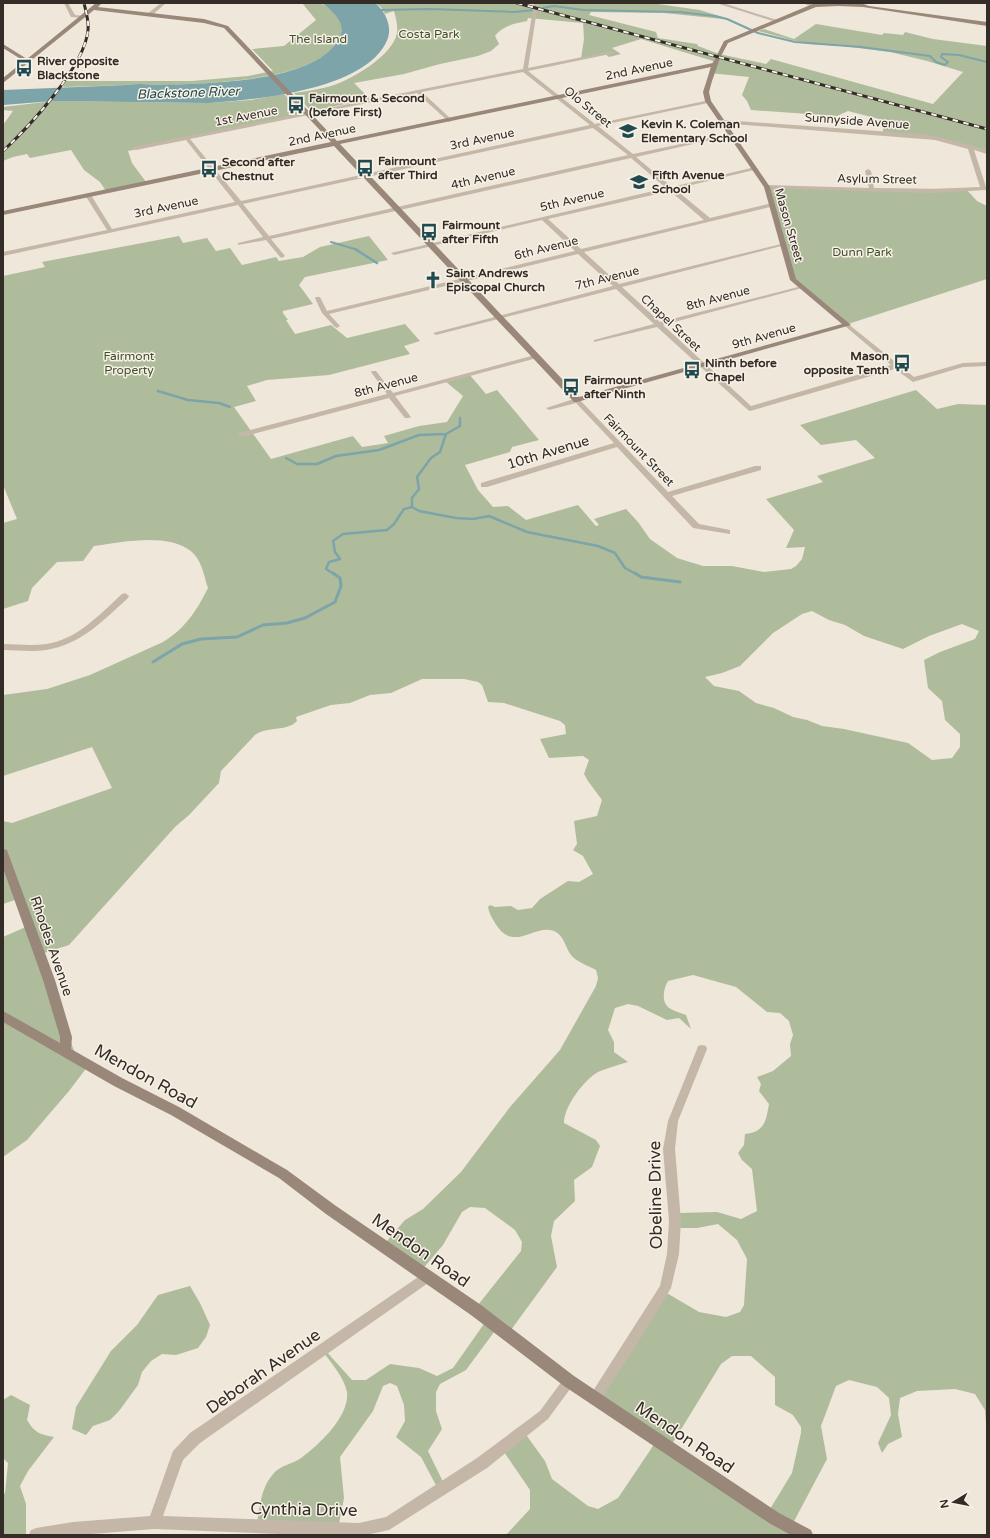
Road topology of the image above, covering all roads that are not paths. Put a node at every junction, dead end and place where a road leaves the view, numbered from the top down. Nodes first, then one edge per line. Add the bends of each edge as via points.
1 (66, 3) edge
2 (100, 3) edge
3 (164, 3) edge
4 (718, 3) edge
5 (804, 3) edge
6 (856, 3) edge
7 (816, 5) edge
8 (535, 7) edge
9 (868, 7) junction
10 (93, 8) junction
11 (149, 15) junction
12 (82, 18) junction
13 (778, 21) junction
14 (987, 24) edge
15 (3, 46) edge
16 (612, 53) dead end
17 (27, 61) junction
18 (715, 64) junction
19 (525, 71) junction
20 (3, 81) edge
21 (419, 92) junction
22 (558, 97) junction
23 (708, 101) junction
24 (309, 114) junction
25 (449, 120) junction
26 (723, 122) junction
27 (594, 126) junction
28 (731, 134) junction
29 (187, 138) junction
30 (337, 143) junction
31 (136, 148) dead end
32 (970, 148) junction
33 (987, 152) edge
34 (632, 156) junction
35 (755, 168) junction
36 (213, 170) junction
37 (868, 171) dead end
38 (366, 176) junction
39 (767, 187) junction
40 (985, 188) edge
41 (671, 189) junction
42 (872, 190) junction
43 (88, 196) junction
44 (239, 203) junction
45 (772, 204) junction
46 (396, 208) junction
47 (3, 213) edge
48 (543, 218) junction
49 (708, 220) junction
50 (110, 230) junction
51 (267, 238) junction
52 (240, 244) dead end
53 (783, 244) junction
54 (430, 245) junction
55 (579, 251) junction
56 (394, 253) dead end
57 (3, 254) edge
58 (282, 256) dead end
59 (462, 280) junction
60 (617, 287) junction
61 (800, 287) junction
62 (318, 298) dead end
63 (325, 313) junction
64 (498, 317) junction
65 (658, 325) junction
66 (847, 325) junction
67 (337, 326) dead end
68 (436, 333) dead end
69 (596, 340) dead end
70 (536, 357) junction
71 (987, 364) edge
72 (701, 366) junction
73 (897, 366) junction
74 (374, 372) dead end
75 (392, 395) junction
76 (577, 400) junction
77 (549, 408) dead end
78 (407, 416) dead end
79 (242, 435) dead end
80 (618, 444) junction
81 (758, 468) dead end
82 (484, 485) dead end
83 (667, 495) junction
84 (727, 532) dead end
85 (125, 596) dead end
86 (3, 647) edge
87 (3, 853) edge
88 (3, 1016) edge
89 (702, 1049) dead end
90 (65, 1051) junction
91 (427, 1277) junction
92 (569, 1381) junction
93 (595, 1398) junction
94 (154, 1522) junction
95 (36, 1535) edge
96 (806, 1535) edge

1 - 12 street via 72,16
2 - 10 street
3 - 11 street
4 - 13 street
5 - 7 street
6 - 9 street
7 - 9 street via 847,4
7 - 13 street
8 - 19 street
9 - 14 street
10 - 11 street, Fairmount Street
10 - 12 street
11 - 24 street, Fairmount Street via 204,21 226,27
12 - 17 street
13 - 18 street via 723,45
15 - 17 street
16 - 19 street, 1st Avenue
17 - 20 street
18 - 22 street, 2nd Avenue
18 - 23 street via 706,93
19 - 21 street, 1st Avenue
19 - 22 street, Olo Street
21 - 24 street, 1st Avenue
21 - 25 street
22 - 25 street, 2nd Avenue
22 - 27 street, Olo Street
23 - 26 street, Mason Street
23 - 27 street, 3rd Avenue
24 - 29 street, 1st Avenue
24 - 30 street, Fairmount Street
25 - 30 street, 2nd Avenue
26 - 28 street, Mason Street
26 - 32 street, Sunnyside Avenue via 920,136
27 - 34 street, Olo Street
27 - 38 street, 3rd Avenue
28 - 34 street, 4th Avenue
28 - 35 street, Mason Street
29 - 31 street, 1st Avenue
29 - 36 street
30 - 36 street, 2nd Avenue
30 - 38 street, Fairmount Street
32 - 33 street, Sunnyside Avenue
32 - 40 street
34 - 41 street, Olo Street
34 - 46 street, 4th Avenue
35 - 39 street, Mason Street
35 - 41 street, 5th Avenue
36 - 43 street, 2nd Avenue
36 - 44 street
37 - 42 street
38 - 44 street, 3rd Avenue
38 - 46 street, Fairmount Street
39 - 42 street, Asylum Street
39 - 45 street, Mason Street
40 - 42 street, Asylum Street via 944,191
41 - 48 street, 5th Avenue
41 - 49 street, Olo Street
43 - 47 street, 2nd Avenue
43 - 50 street
44 - 50 street, 3rd Avenue
44 - 51 street
45 - 49 street, 6th Avenue
45 - 53 street, Mason Street
46 - 51 street, 4th Avenue
46 - 54 street, Fairmount Street
48 - 54 street, 5th Avenue
48 - 55 street, Chapel Street
49 - 55 street, 6th Avenue
50 - 57 street, 3rd Avenue
51 - 52 street, 4th Avenue
51 - 58 street
53 - 60 street, 7th Avenue
53 - 61 street, Mason Street via 792,280
54 - 56 street, 5th Avenue
54 - 59 street, Fairmount Street
55 - 59 street, 6th Avenue
55 - 60 street, Chapel Street
59 - 63 street, 6th Avenue
59 - 64 street, Fairmount Street
60 - 64 street, 7th Avenue
60 - 65 street, Chapel Street
61 - 65 street, 8th Avenue
61 - 66 street, Mason Street
62 - 63 street
63 - 67 street
64 - 68 street, 7th Avenue
64 - 70 street, Fairmount Street
65 - 69 street, 8th Avenue
65 - 72 street, Chapel Street
66 - 72 street, 9th Avenue
66 - 73 street, Mason Street
70 - 75 street, 8th Avenue
70 - 76 street, Fairmount Street
71 - 73 street, Mason Street via 963,365 913,380
72 - 73 street, Chapel Street via 750,410
72 - 76 street, 9th Avenue
74 - 75 street
75 - 78 street
75 - 79 street, 8th Avenue
76 - 77 street, 9th Avenue
76 - 80 street, Fairmount Street
80 - 82 street, 10th Avenue
80 - 83 street, Fairmount Street
81 - 83 street
83 - 84 street, Fairmount Street via 696,526
85 - 86 street via 91,627 65,642 45,647
87 - 90 street, Rhodes Avenue via 50,980 66,1037
88 - 90 street, Mendon Road
89 - 93 street, Obeline Drive via 673,1121 669,1149 675,1221 673,1254 665,1288
90 - 91 street, Mendon Road via 283,1174
91 - 92 street, Mendon Road via 476,1310
91 - 94 street, Deborah Avenue via 184,1447 178,1456
92 - 93 street, Mendon Road
92 - 94 street, Cynthia Drive via 538,1420 482,1463 389,1523 353,1530
93 - 96 street, Mendon Road via 774,1518
94 - 95 street, Cynthia Drive

